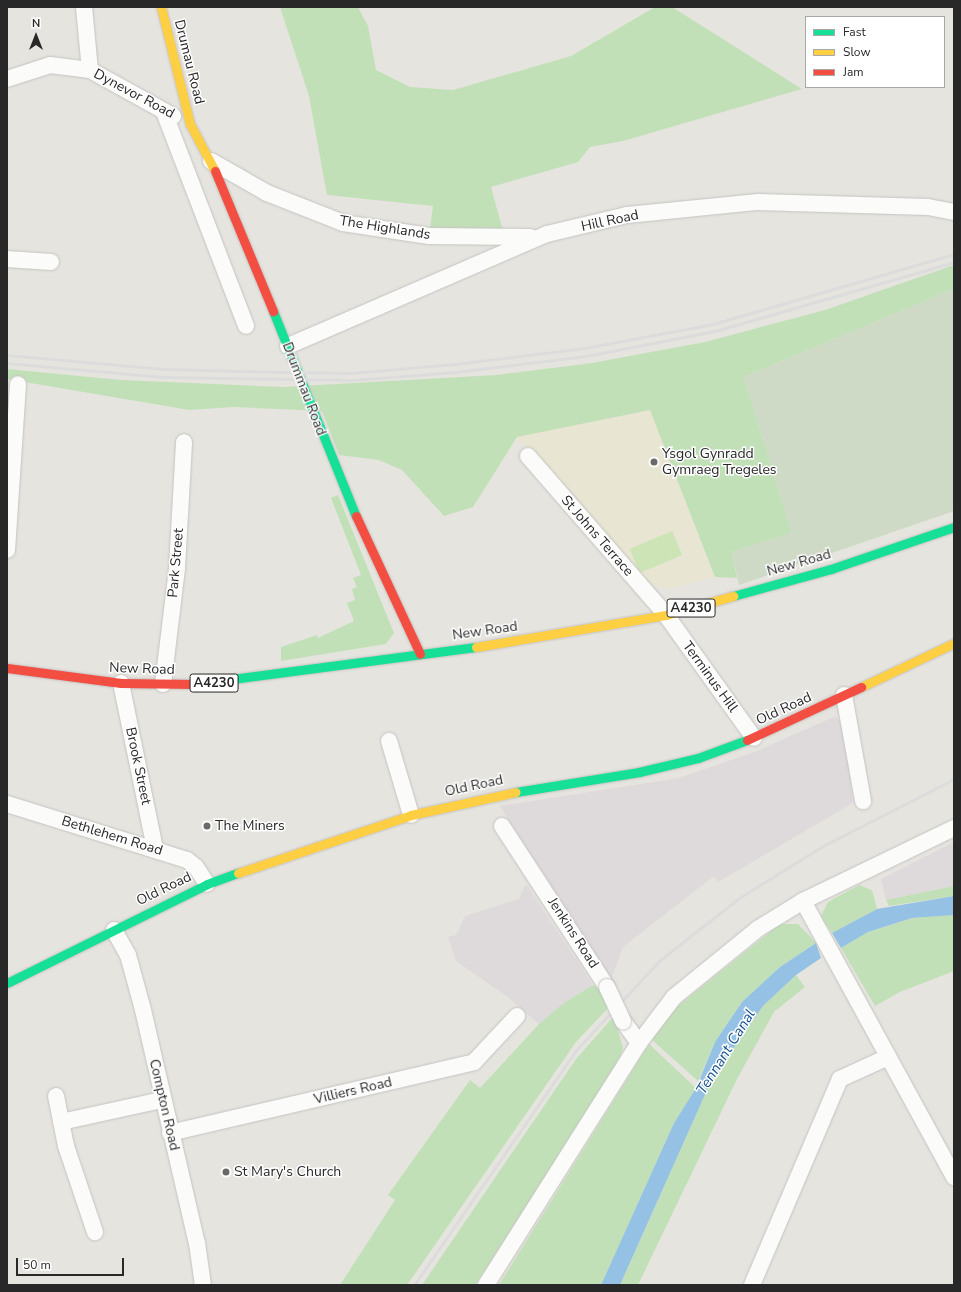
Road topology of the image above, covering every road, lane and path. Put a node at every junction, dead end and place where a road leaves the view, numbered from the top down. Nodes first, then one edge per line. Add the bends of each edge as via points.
1 (84, 7) edge
2 (161, 7) edge
3 (90, 70) junction
4 (7, 79) edge
5 (164, 112) junction
6 (190, 124) junction
7 (211, 161) junction
8 (954, 212) edge
9 (548, 234) junction
10 (7, 259) edge
11 (51, 262) dead end
12 (246, 326) dead end
13 (288, 346) junction
14 (18, 384) dead end
15 (184, 442) dead end
16 (528, 456) dead end
17 (954, 527) edge
18 (7, 545) edge
19 (666, 615) junction
20 (954, 643) edge
21 (420, 654) junction
22 (7, 668) edge
23 (121, 683) junction
24 (163, 684) junction
25 (844, 695) junction
26 (754, 738) junction
27 (389, 741) dead end
28 (863, 801) dead end
29 (7, 804) edge
30 (411, 816) junction
31 (502, 826) dead end
32 (954, 828) edge
33 (155, 849) junction
34 (207, 884) junction
35 (802, 901) junction
36 (114, 930) junction
37 (7, 983) edge
38 (517, 1016) dead end
39 (639, 1043) junction
40 (888, 1057) junction
41 (56, 1096) dead end
42 (162, 1100) junction
43 (61, 1122) junction
44 (170, 1133) junction
45 (954, 1177) edge
46 (95, 1232) dead end
47 (203, 1285) edge
48 (486, 1285) edge
49 (752, 1285) edge

1 - 3 street
2 - 6 main road, Drumau Road
3 - 4 street, Dynevor Road via 50,65
3 - 5 street, Dynevor Road
5 - 6 street, Dynevor Road
5 - 12 street
6 - 7 main road, Drummau Road
7 - 9 street, The Highlands via 266,193 343,224 429,236 519,239
7 - 13 main road, Drummau Road
8 - 9 street, Hill Road via 928,207 758,202 627,215
9 - 13 street, Hill Road
10 - 11 street
13 - 21 main road, Drummau Road via 334,469
14 - 18 street
15 - 24 street, Park Street via 177,568
16 - 19 street, St Johns Terrace
17 - 19 main road, New Road / A4230 via 831,569
19 - 21 main road, New Road / A4230
19 - 26 street, Terminus Hill
20 - 25 main road, Old Road
21 - 24 main road, New Road / A4230 via 255,679
22 - 23 main road, New Road / A4230
23 - 24 main road, New Road / A4230
23 - 33 street, Brook Street
25 - 26 main road, Old Road
25 - 28 street
26 - 30 main road, Old Road via 639,772 470,799
27 - 30 street
29 - 33 street, Bethlehem Road
30 - 34 main road, Old Road
31 - 39 street, Jenkins Road, bridge via 607,987 623,1022
32 - 35 street
33 - 34 street, Bethlehem Road via 187,860 196,867
34 - 36 main road, Old Road
35 - 39 street via 759,928 674,997
35 - 40 street
36 - 37 main road, Old Road
36 - 42 street, Compton Road via 128,955
38 - 44 street, Villiers Road via 474,1062
39 - 48 street
40 - 45 street
40 - 49 street via 840,1080
41 - 43 street
42 - 43 street
42 - 44 street, Compton Road
43 - 46 street
44 - 47 street, Compton Road via 197,1243

